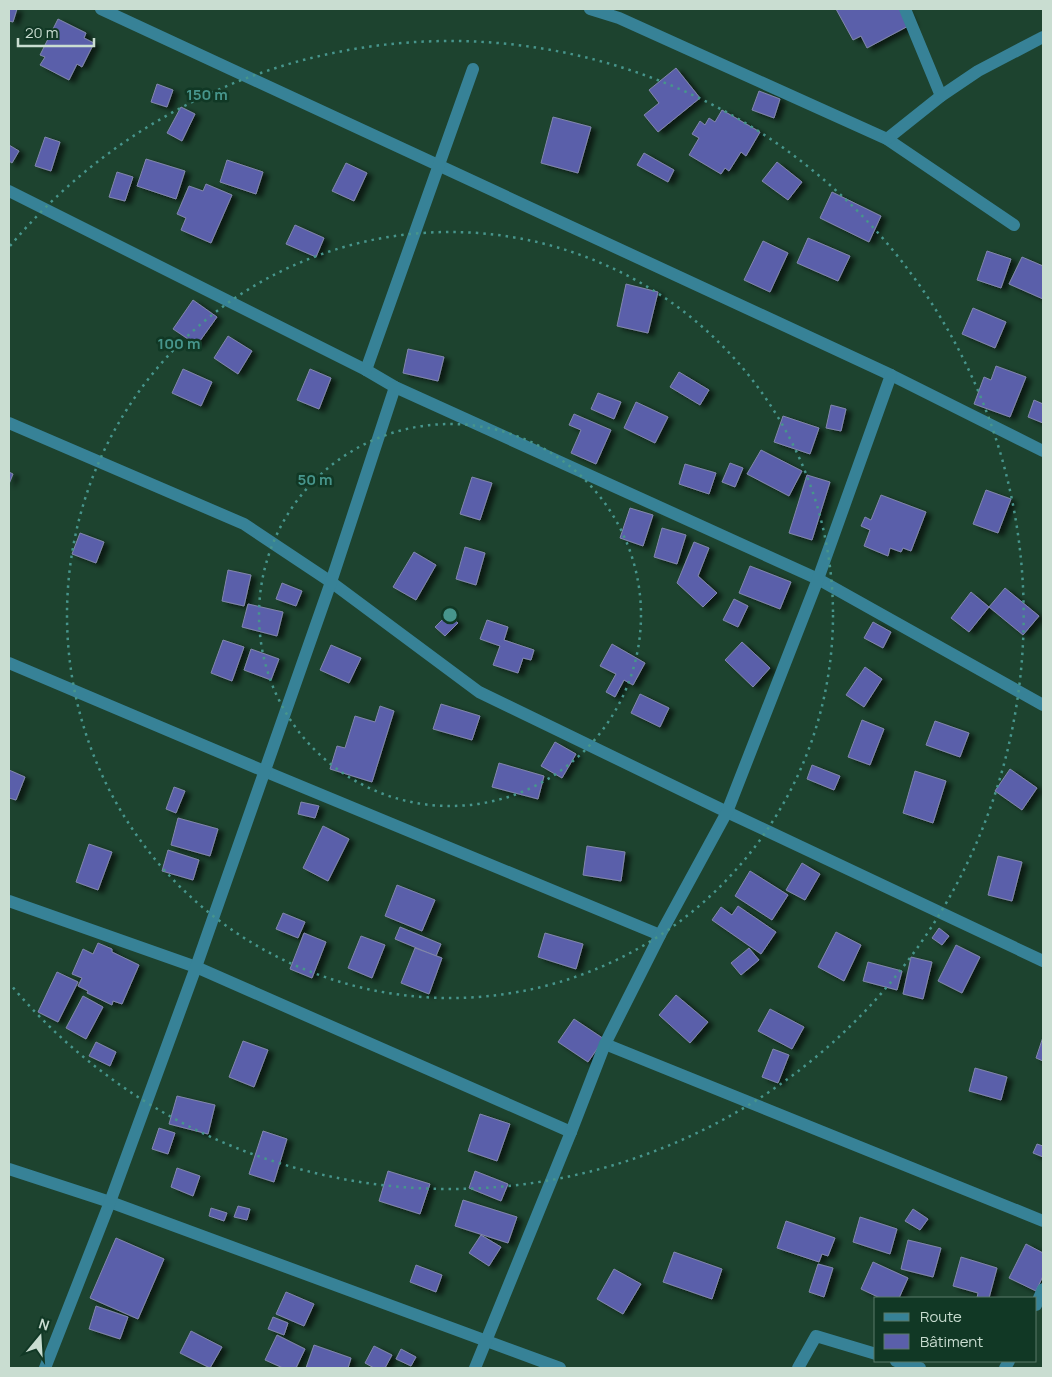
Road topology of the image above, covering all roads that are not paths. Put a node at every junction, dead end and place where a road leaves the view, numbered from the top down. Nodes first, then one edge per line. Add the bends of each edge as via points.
1 (101, 9) edge
2 (590, 9) edge
3 (904, 9) edge
4 (1043, 37) edge
5 (474, 69) dead end
6 (941, 96) junction
7 (887, 138) junction
8 (439, 166) junction
9 (9, 191) edge
10 (1014, 225) dead end
11 (366, 370) junction
12 (891, 375) junction
13 (395, 386) junction
14 (9, 423) edge
15 (1043, 451) edge
16 (818, 579) junction
17 (331, 582) junction
18 (9, 663) edge
19 (1043, 705) edge
20 (264, 771) junction
21 (727, 812) junction
22 (9, 902) edge
23 (660, 935) junction
24 (1043, 961) edge
25 (196, 967) junction
26 (605, 1044) junction
27 (571, 1132) junction
28 (9, 1169) edge
29 (110, 1202) junction
30 (1043, 1221) edge
31 (1043, 1289) edge
32 (1037, 1303) edge
33 (485, 1341) junction
34 (874, 1353) edge
35 (899, 1362) edge
36 (45, 1368) edge
37 (475, 1368) edge
38 (560, 1368) edge
39 (798, 1368) edge
40 (920, 1368) edge

1 - 8 street
2 - 7 street via 619,18
3 - 6 street
4 - 6 street via 978,71
5 - 8 street
6 - 7 street
7 - 10 street
8 - 11 street
8 - 12 street
9 - 11 street
11 - 13 street
12 - 15 street
12 - 16 street
13 - 16 street
13 - 17 street
14 - 17 street via 244,524
16 - 19 street
16 - 21 street
17 - 20 street
17 - 21 street via 479,692
18 - 20 street
20 - 23 street
20 - 25 street
21 - 23 street
21 - 24 street
22 - 25 street
23 - 26 street
25 - 27 street
25 - 29 street
26 - 27 street
26 - 30 street
27 - 33 street
28 - 29 street
29 - 33 street
29 - 36 street
31 - 32 street
33 - 37 street
33 - 38 street
34 - 39 street via 816,1336
35 - 40 street

